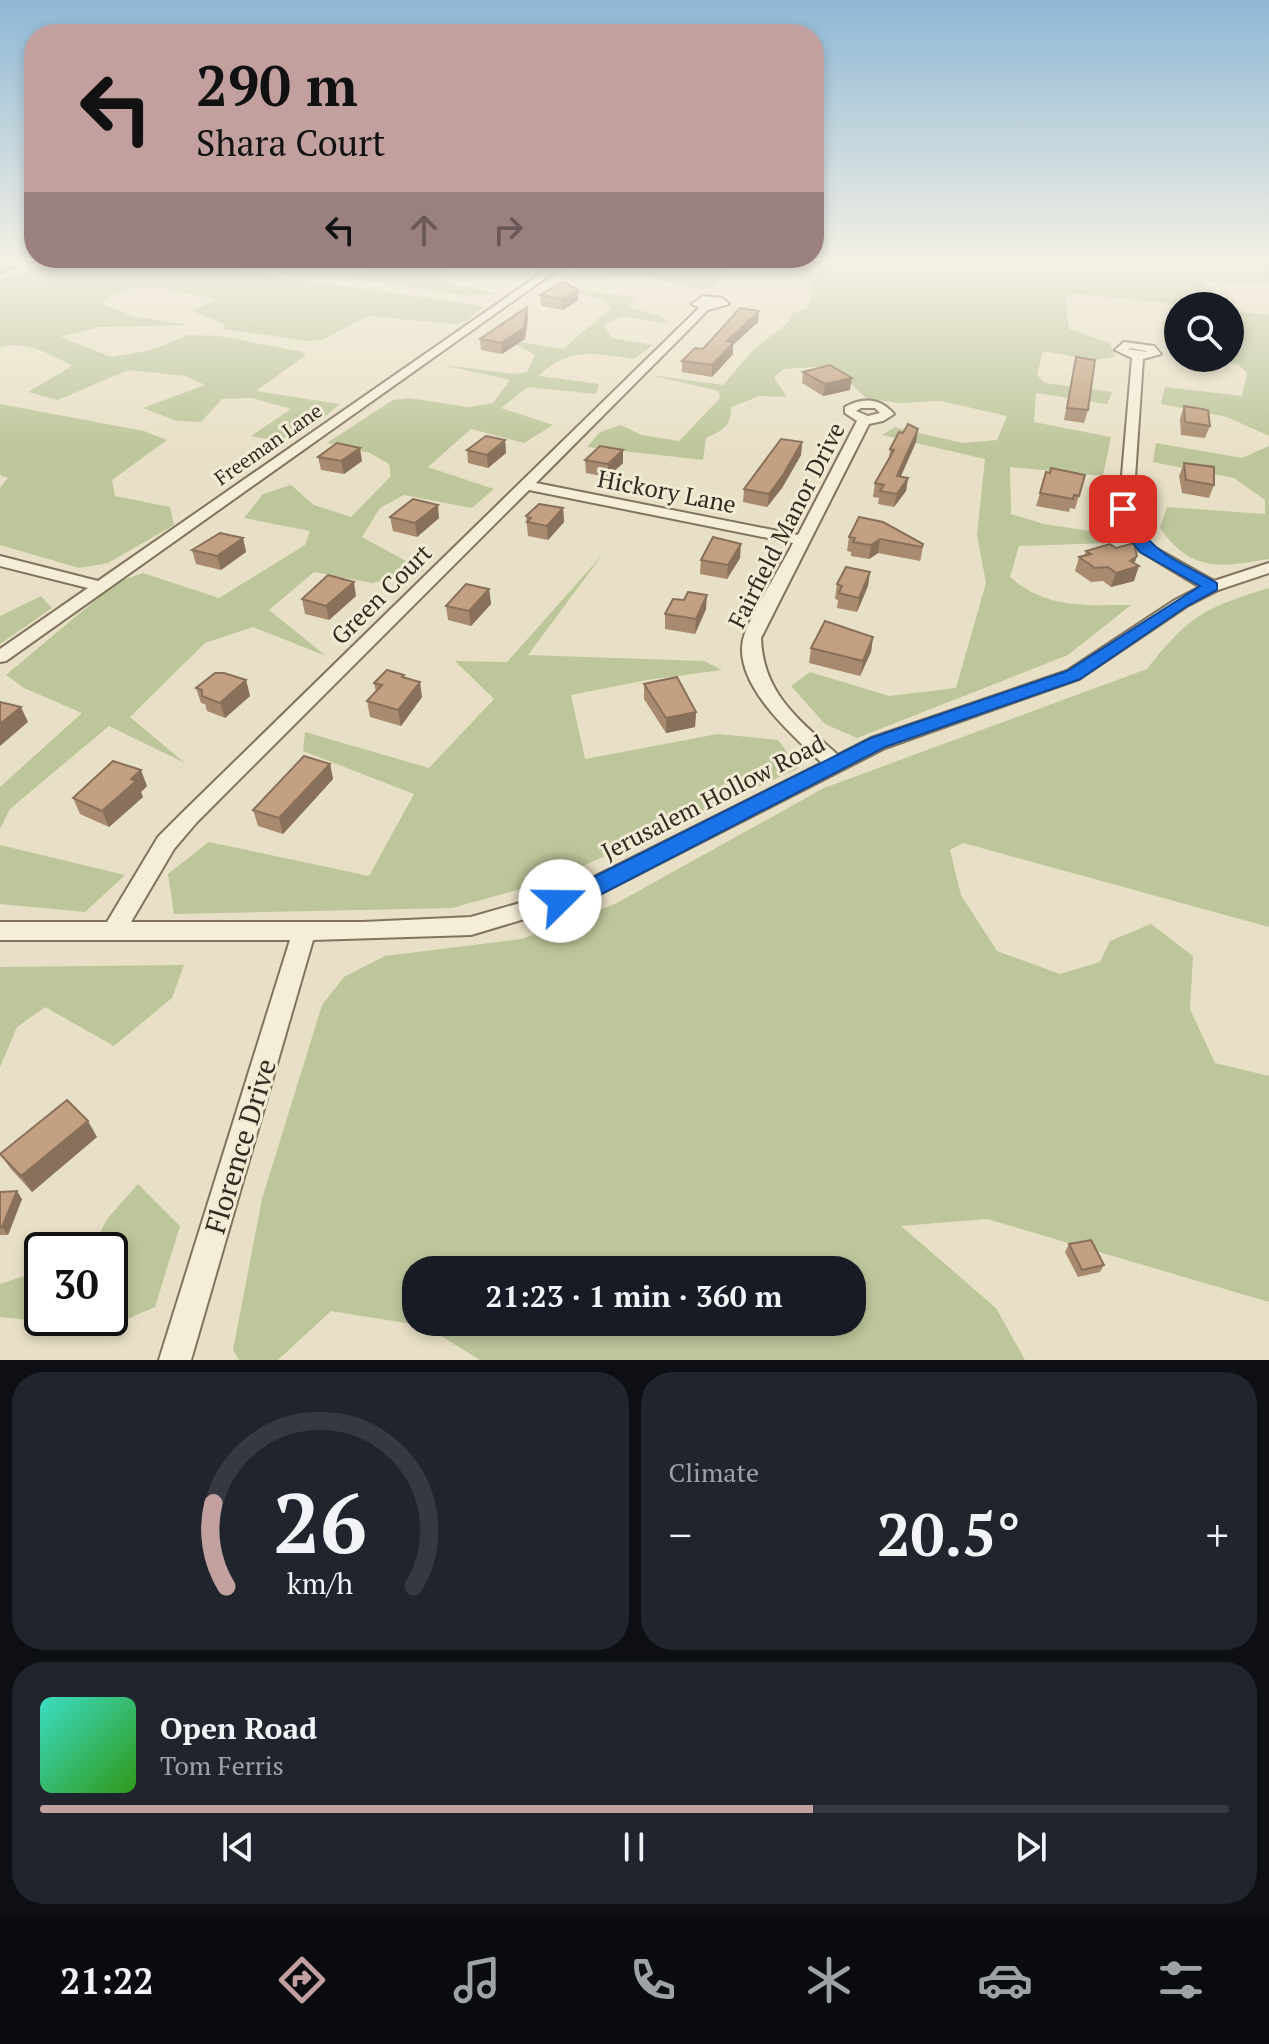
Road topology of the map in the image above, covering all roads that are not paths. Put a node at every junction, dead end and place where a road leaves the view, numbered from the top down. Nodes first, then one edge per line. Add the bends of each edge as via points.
1 (474, 324) edge
2 (689, 324) edge
3 (1138, 356) dead end
4 (865, 419) dead end
5 (524, 485) junction
6 (801, 540) junction
7 (0, 561) edge
8 (1269, 568) edge
9 (100, 586) junction
10 (1212, 587) junction
11 (0, 657) edge
12 (835, 764) junction
13 (0, 931) edge
14 (304, 932) junction
15 (112, 933) junction
16 (175, 1360) edge

1 - 9 street, Freeman Lane
2 - 5 street, Green Court
3 - 10 street via 1125,522 1145,548
4 - 6 street, Fairfield Manor Drive
5 - 6 street, Hickory Lane
5 - 15 street, Green Court via 166,843
6 - 12 street, Fairfield Manor Drive via 760,618 750,656 764,690 783,715
7 - 9 street
8 - 10 street, Jerusalem Hollow Road
9 - 11 street, Freeman Lane
10 - 12 street, Jerusalem Hollow Road via 1073,675 878,743
12 - 14 street, Jerusalem Hollow Road via 580,894 519,914 471,926
13 - 15 street, Jerusalem Hollow Road
14 - 15 street, Jerusalem Hollow Road
14 - 16 street, Florence Drive

